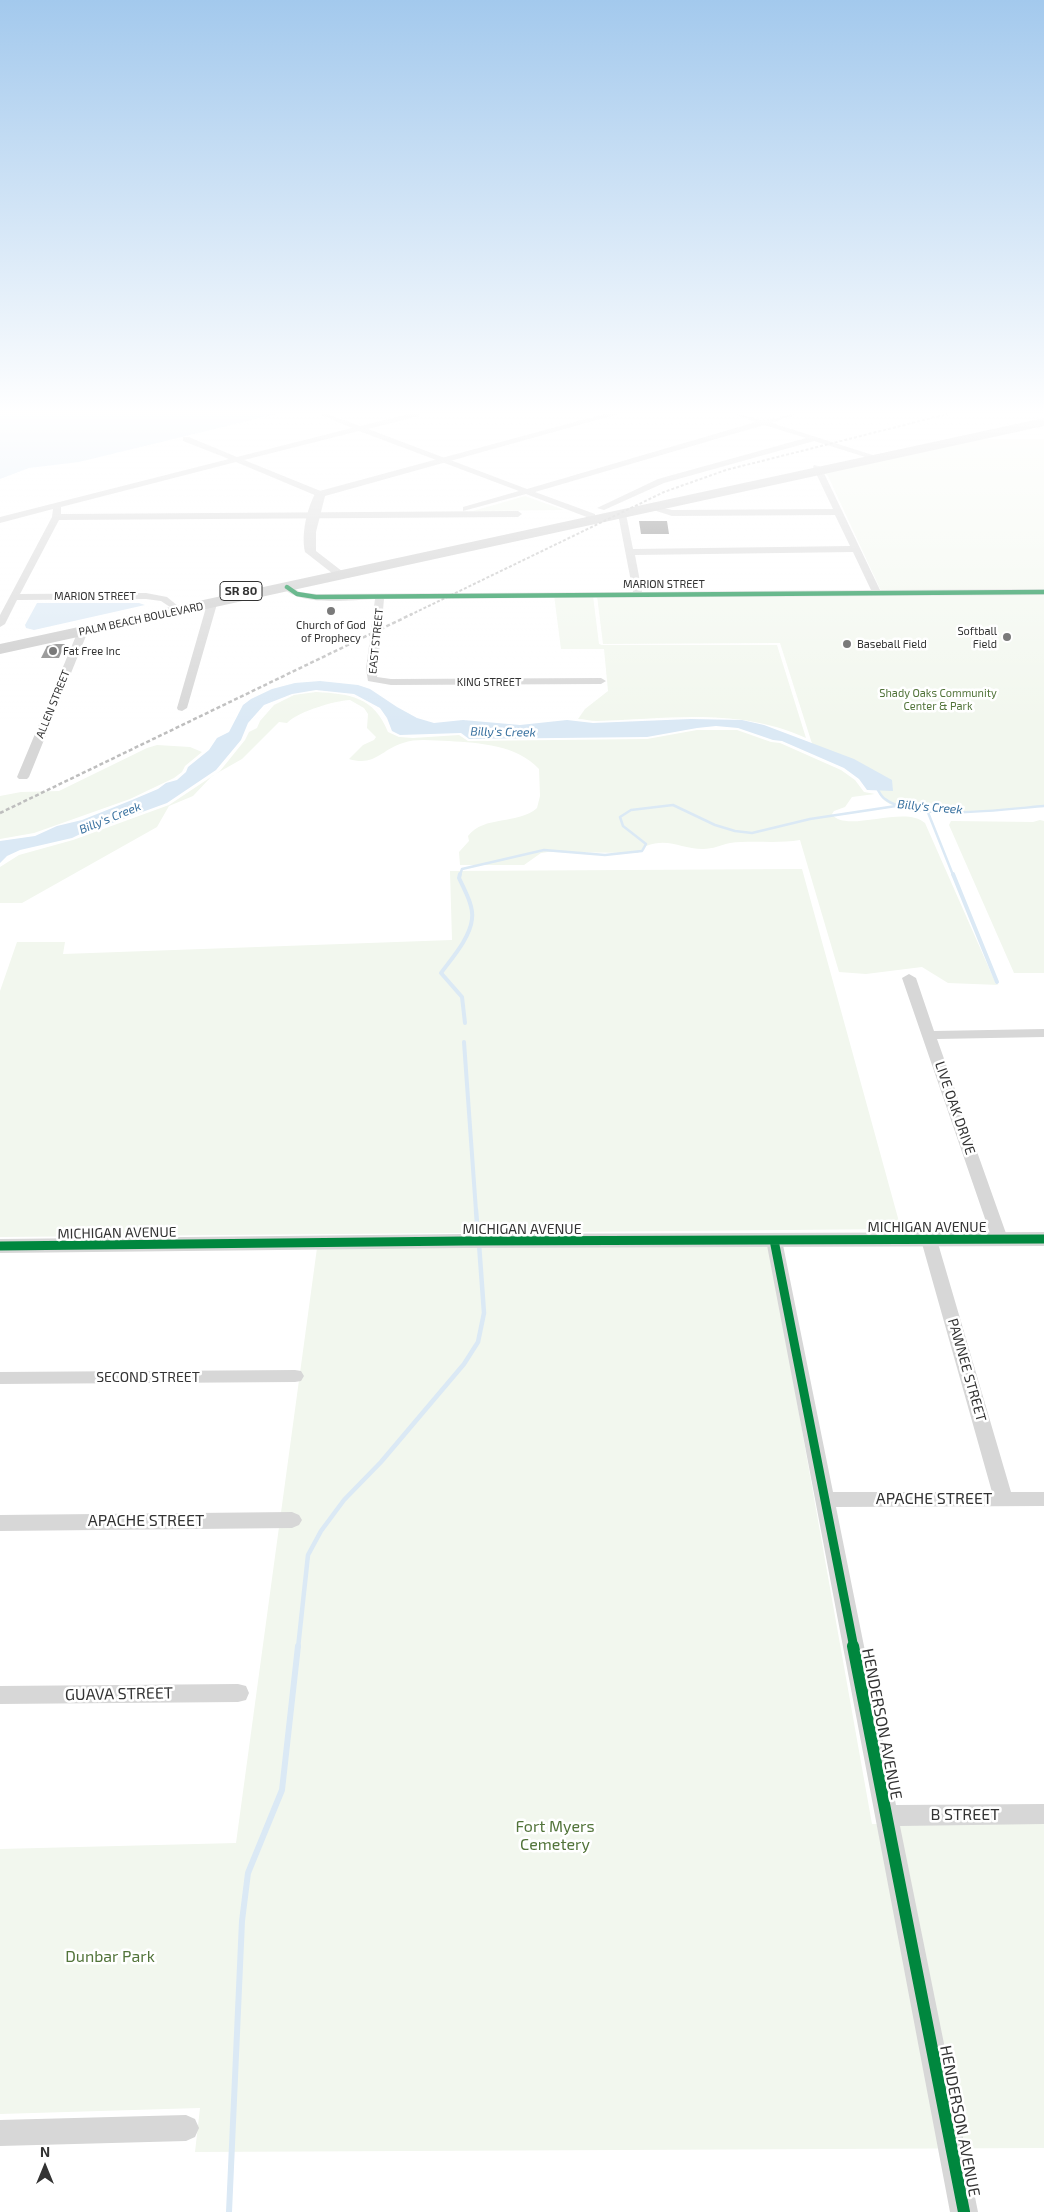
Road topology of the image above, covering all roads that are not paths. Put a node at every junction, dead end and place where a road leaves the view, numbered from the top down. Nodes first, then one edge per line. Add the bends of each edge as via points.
1 (56, 517) edge
2 (314, 517) edge
3 (575, 517) edge
4 (589, 517) edge
5 (607, 517) edge
6 (623, 517) edge
7 (841, 517) edge
8 (521, 536) junction
9 (856, 549) junction
10 (630, 552) junction
11 (338, 573) junction
12 (287, 587) junction
13 (1044, 592) edge
14 (877, 593) junction
15 (638, 595) junction
16 (14, 597) junction
17 (380, 597) junction
18 (212, 604) junction
19 (173, 606) junction
20 (105, 621) junction
21 (0, 624) edge
22 (83, 631) junction
23 (0, 643) edge
24 (0, 649) edge
25 (377, 681) joint
26 (601, 681) dead end
27 (182, 708) dead end
28 (23, 777) dead end
29 (909, 978) dead end
30 (1044, 1033) edge
31 (930, 1035) junction
32 (1000, 1239) junction
33 (1044, 1239) edge
34 (774, 1240) junction
35 (929, 1240) junction
36 (464, 1241) joint
37 (490, 1242) joint
38 (0, 1246) edge
39 (295, 1376) dead end
40 (0, 1378) edge
41 (1004, 1499) junction
42 (1044, 1499) edge
43 (825, 1500) junction
44 (292, 1520) dead end
45 (0, 1523) edge
46 (238, 1693) dead end
47 (0, 1695) edge
48 (1044, 1814) edge
49 (886, 1816) junction
50 (186, 2128) dead end
51 (0, 2134) edge
52 (964, 2212) edge

1 - 16 street
2 - 11 street via 310,552
3 - 11 main road, PALM BEACH BOULEVARD / SR 80
4 - 8 main road
5 - 8 main road, PALM BEACH BOULEVARD / SR 80
6 - 10 street
7 - 9 street
8 - 11 main road, PALM BEACH BOULEVARD / SR 80
9 - 10 street
9 - 14 street
10 - 15 street
11 - 12 main road, PALM BEACH BOULEVARD / SR 80
11 - 19 main road, PALM BEACH BOULEVARD / SR 80
12 - 17 street, MARION STREET via 306,596
12 - 18 main road, PALM BEACH BOULEVARD / SR 80
13 - 14 street, MARION STREET
14 - 15 street, MARION STREET
15 - 17 street, MARION STREET
16 - 19 street, MARION STREET via 146,596 164,599
16 - 21 street
17 - 25 street, EAST STREET via 371,669 372,679
18 - 22 main road, PALM BEACH BOULEVARD / SR 80
18 - 27 street
19 - 20 main road, PALM BEACH BOULEVARD / SR 80
20 - 22 main road
20 - 23 main road, PALM BEACH BOULEVARD / SR 80
22 - 24 main road, PALM BEACH BOULEVARD / SR 80
22 - 28 street, ALLEN STREET
25 - 26 street, KING STREET
29 - 31 street, LIVE OAK DRIVE
30 - 31 street
31 - 32 street, LIVE OAK DRIVE
32 - 33 street, MICHIGAN AVENUE
32 - 35 street, MICHIGAN AVENUE
34 - 35 street, MICHIGAN AVENUE
34 - 37 street, MICHIGAN AVENUE
34 - 43 street, HENDERSON AVENUE
35 - 41 street, PAWNEE STREET
36 - 37 street, MICHIGAN AVENUE
36 - 38 street, MICHIGAN AVENUE
39 - 40 street, SECOND STREET
41 - 42 street, APACHE STREET
41 - 43 street, APACHE STREET
43 - 49 street, HENDERSON AVENUE
44 - 45 street, APACHE STREET
46 - 47 street, GUAVA STREET
48 - 49 street, B STREET
49 - 52 street, HENDERSON AVENUE
50 - 51 street

